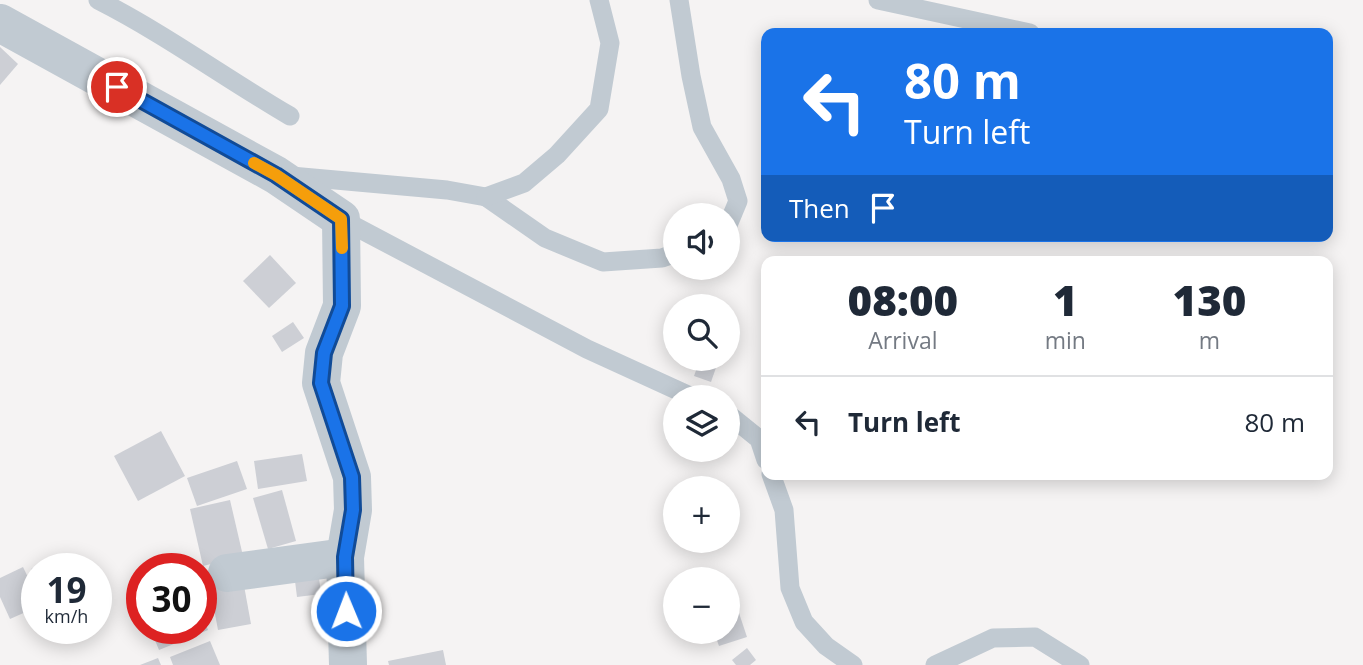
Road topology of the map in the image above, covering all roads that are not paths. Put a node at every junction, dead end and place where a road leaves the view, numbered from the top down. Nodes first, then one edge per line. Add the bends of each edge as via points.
1 (98, 0) edge
2 (599, 0) edge
3 (679, 0) edge
4 (878, 0) edge
5 (0, 23) edge
6 (1007, 28) edge
7 (290, 116) dead end
8 (276, 175) junction
9 (486, 197) junction
10 (737, 203) edge
11 (341, 219) junction
12 (663, 258) edge
13 (666, 385) edge
14 (740, 424) edge
15 (761, 445) edge
16 (773, 480) edge
17 (345, 557) junction
18 (228, 573) dead end
19 (348, 665) edge
20 (853, 665) edge
21 (935, 665) edge
22 (1080, 665) edge

1 - 7 lane via 193,53
2 - 9 lane via 610,43 599,109 524,183
3 - 10 lane via 702,127 731,179
4 - 6 lane
5 - 8 street
8 - 9 lane
8 - 11 street
9 - 12 lane via 545,238 603,262
11 - 13 lane via 587,349
11 - 17 street via 342,306 324,353 321,383 352,477 353,510
14 - 15 lane
16 - 20 lane via 784,510 790,589 804,622 826,646
17 - 18 street
17 - 19 street
21 - 22 lane via 993,638 1035,637

